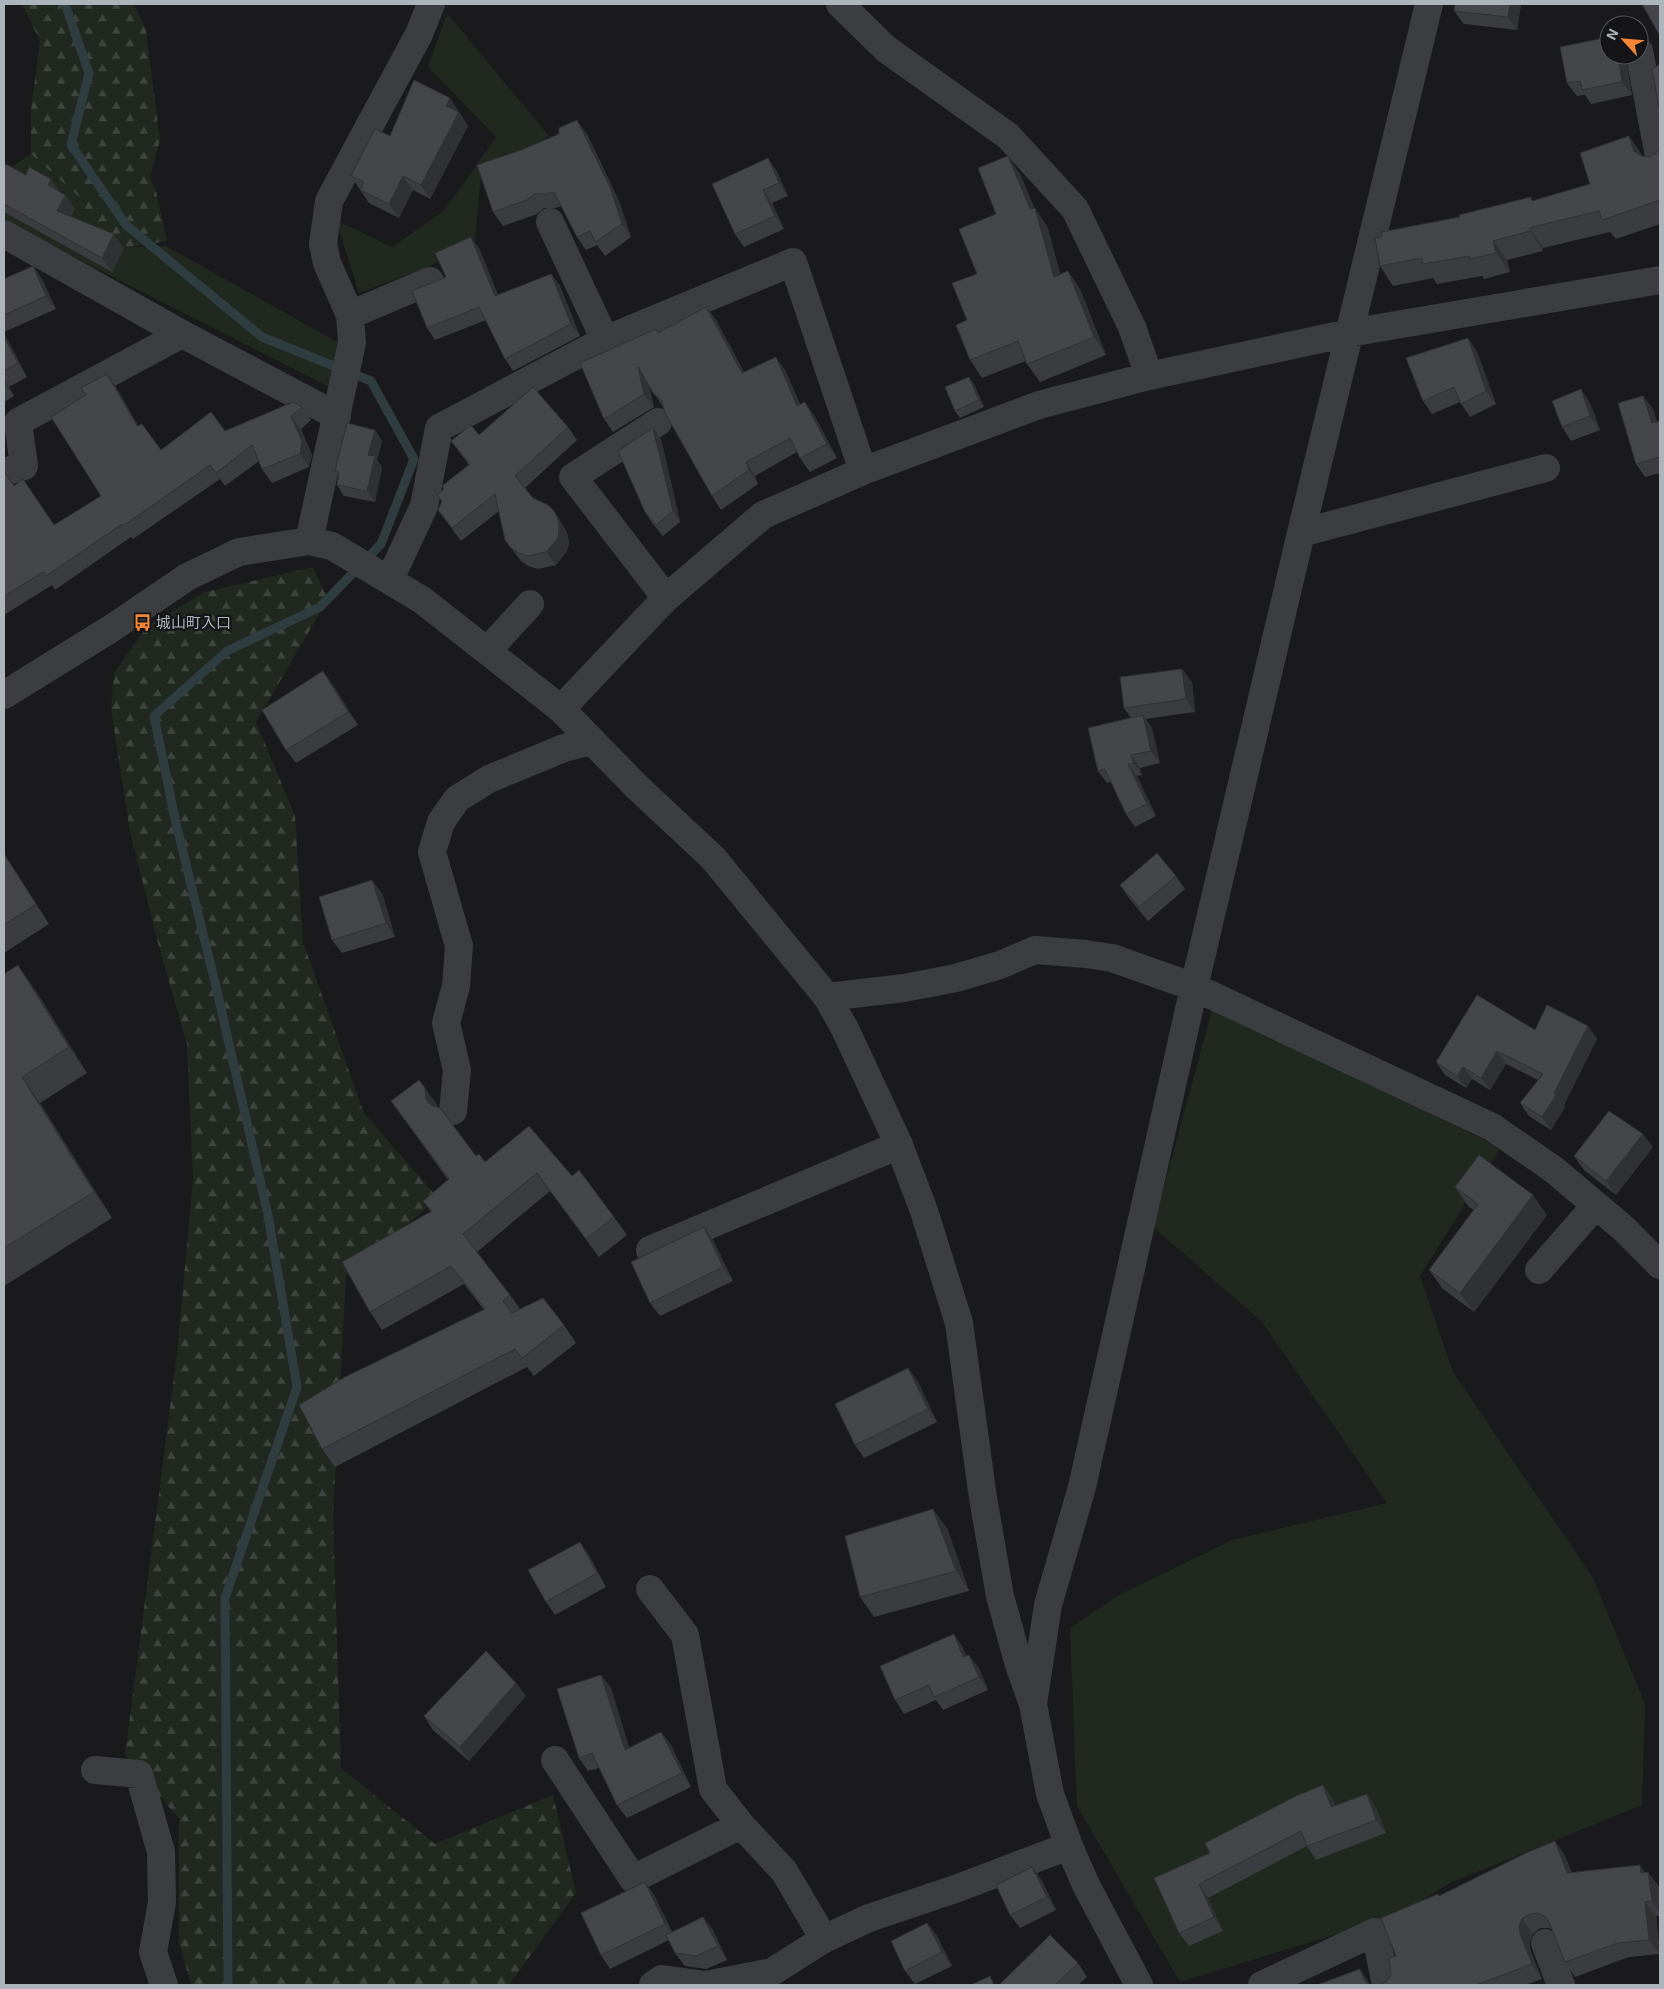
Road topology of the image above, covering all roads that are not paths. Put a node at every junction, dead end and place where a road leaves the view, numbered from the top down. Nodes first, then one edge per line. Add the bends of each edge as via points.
1 (431, 4) edge
2 (840, 4) edge
3 (1429, 4) edge
4 (1642, 65) edge
5 (1660, 161) edge
6 (550, 222) dead end
7 (4, 234) edge
8 (1660, 280) edge
9 (430, 282) edge
10 (350, 316) junction
11 (1349, 333) junction
12 (182, 334) junction
13 (605, 340) junction
14 (1150, 376) junction
15 (340, 404) junction
16 (658, 422) dead end
17 (1546, 468) dead end
18 (863, 471) junction
19 (4, 472) edge
20 (1301, 533) junction
21 (308, 541) junction
22 (390, 579) junction
23 (666, 598) junction
24 (530, 604) dead end
25 (488, 650) junction
26 (4, 695) edge
27 (561, 710) junction
28 (591, 741) junction
29 (1194, 987) junction
30 (827, 997) junction
31 (453, 1111) dead end
32 (899, 1145) junction
33 (1596, 1205) junction
34 (650, 1250) dead end
35 (1660, 1265) edge
36 (1539, 1270) dead end
37 (650, 1589) dead end
38 (1033, 1704) junction
39 (555, 1760) dead end
40 (95, 1770) dead end
41 (741, 1825) junction
42 (1070, 1846) junction
43 (824, 1939) junction
44 (1545, 1943) dead end
45 (164, 1985) edge
46 (653, 1985) edge
47 (1139, 1985) edge
48 (1262, 1985) edge
49 (1386, 1985) edge
50 (1561, 1985) edge

1 - 10 street via 419,34 329,201 323,244 327,263
2 - 14 street via 886,48 1008,136 1075,209 1132,326
3 - 11 street
4 - 5 street
6 - 13 street
7 - 12 street
8 - 11 street
9 - 10 street
10 - 15 street via 352,343
11 - 14 street
11 - 20 street
12 - 15 street
12 - 19 street via 18,422 24,466
13 - 18 street via 793,262
13 - 22 street via 439,428 424,506
14 - 18 street via 1039,405
15 - 21 street
16 - 23 street via 572,477
17 - 20 street
18 - 23 street via 763,515
20 - 29 street
21 - 22 street via 332,546
21 - 26 street via 239,552 187,578
22 - 25 street
23 - 27 street
24 - 25 street
25 - 27 street
27 - 28 street
28 - 30 street via 713,858
28 - 31 street via 564,748 489,779 457,799 441,822 432,852 459,946 456,986 446,1024 457,1070
29 - 30 street via 1112,958 1035,950 956,978
29 - 33 street via 1492,1127 1553,1169
29 - 38 street via 1082,1487 1048,1605
30 - 32 street
32 - 34 street
32 - 38 street via 924,1211 958,1323 1000,1596
33 - 35 street
33 - 36 street
37 - 41 street via 685,1635 713,1789
38 - 42 street via 1050,1794
39 - 41 street via 633,1879
40 - 45 street via 139,1774 161,1852 162,1902 153,1952
41 - 43 street via 784,1871
42 - 43 street via 869,1918
42 - 47 street via 1086,1885
43 - 46 street via 772,1972 706,1985 662,1980
44 - 50 street
48 - 49 street via 1375,1932

